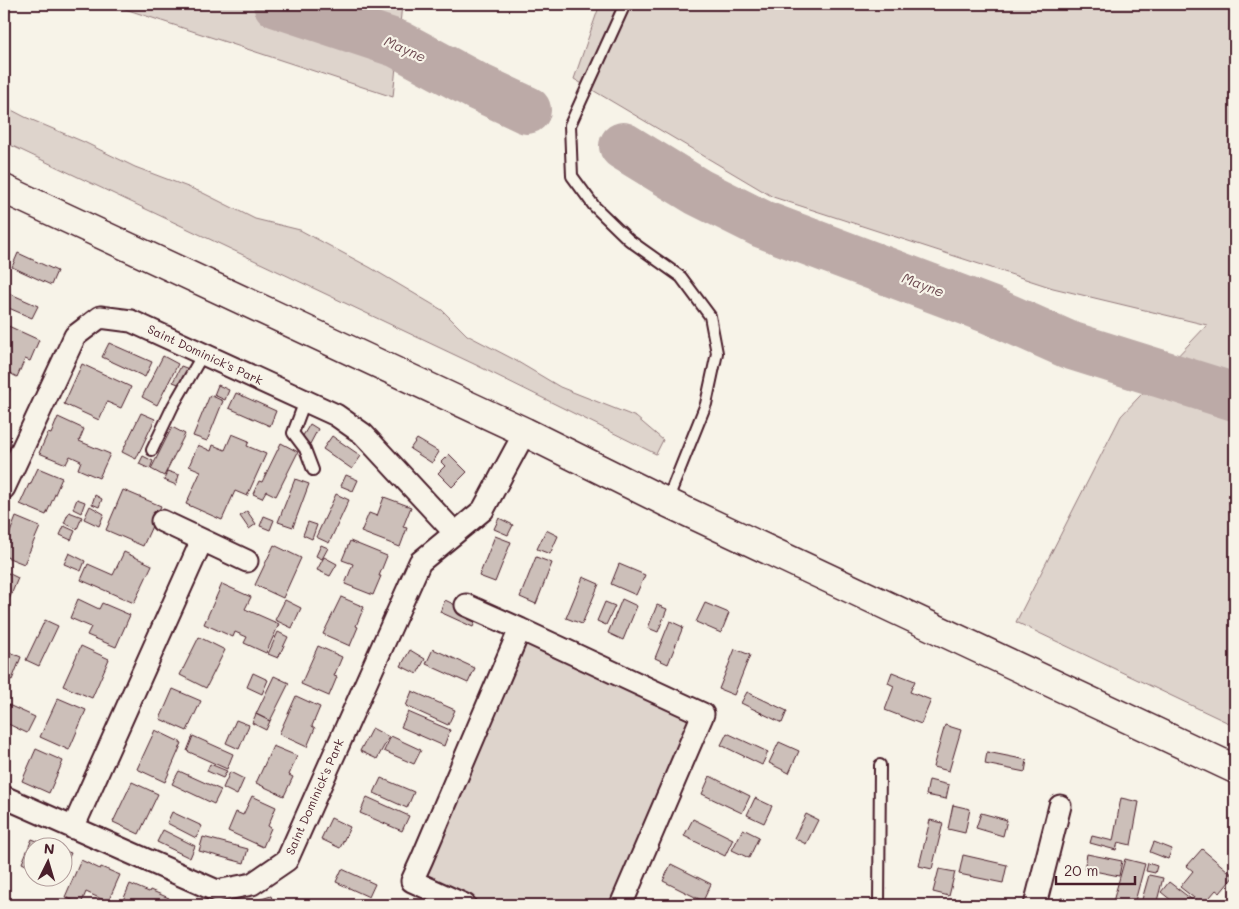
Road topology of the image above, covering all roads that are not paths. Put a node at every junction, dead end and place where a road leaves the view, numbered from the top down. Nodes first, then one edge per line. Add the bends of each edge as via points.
1 (625, 4) edge
2 (4, 189) edge
3 (203, 354) junction
4 (305, 401) junction
5 (525, 432) junction
6 (152, 450) dead end
7 (313, 470) dead end
8 (4, 488) edge
9 (666, 502) junction
10 (162, 521) dead end
11 (455, 533) junction
12 (202, 540) junction
13 (247, 561) dead end
14 (466, 605) dead end
15 (520, 629) junction
16 (880, 765) dead end
17 (1235, 769) edge
18 (4, 797) edge
19 (1060, 806) dead end
20 (74, 828) junction
21 (465, 905) edge
22 (621, 905) edge
23 (879, 905) edge
24 (1035, 905) edge

1 - 9 lane via 570,125 572,176 594,206 629,240 681,277 710,316 717,353 706,404
2 - 5 main road
3 - 4 street, Saint Dominick's Park
3 - 6 lane
3 - 8 street, Saint Dominick's Park via 131,320 100,317 75,336
4 - 7 lane via 293,433
4 - 11 street, Saint Dominick's Park via 336,415 363,434
5 - 9 main road
5 - 11 street, Saint Dominick's Park via 484,510
9 - 17 main road
10 - 12 street
11 - 20 street, Saint Dominick's Park via 420,562 287,860 252,884 217,891
12 - 13 street
12 - 20 street
14 - 15 street
15 - 21 street via 412,881
15 - 22 street via 702,714
16 - 23 lane
18 - 20 street, Saint Dominick's Park
19 - 24 street

